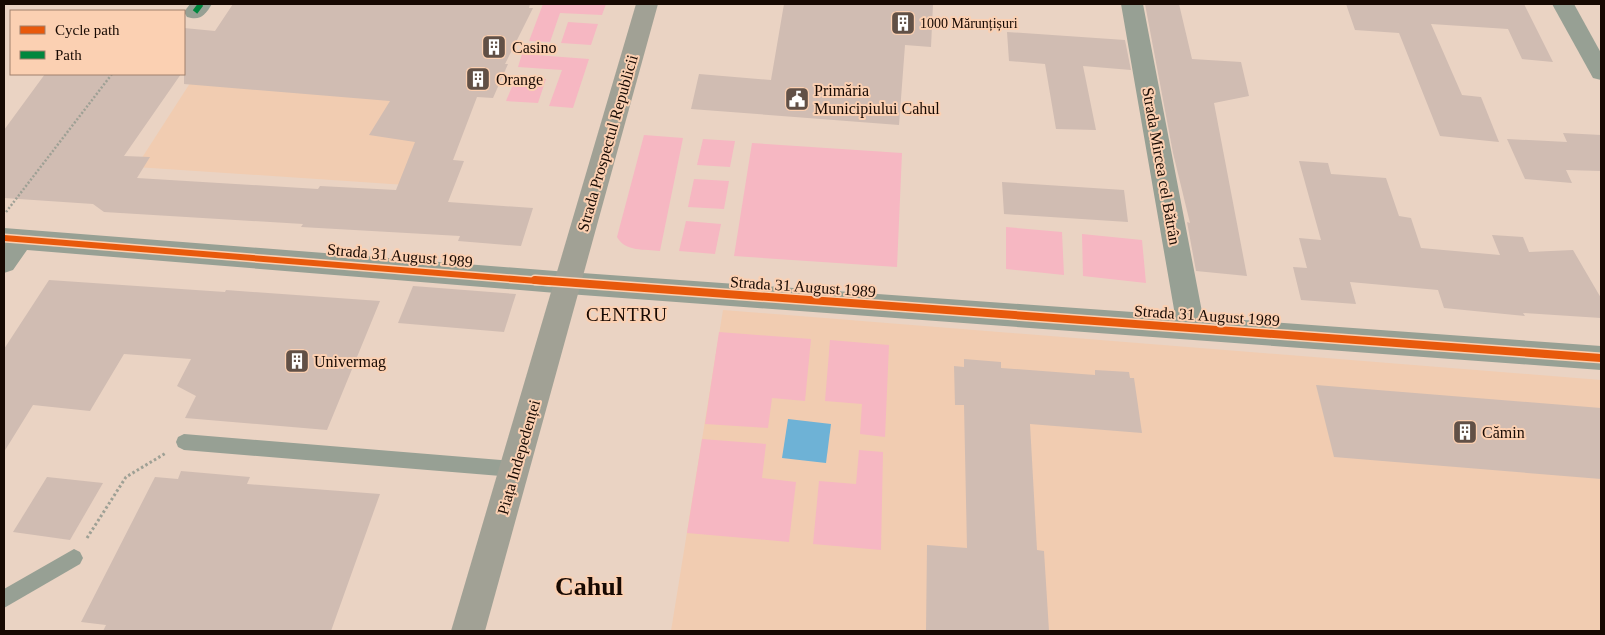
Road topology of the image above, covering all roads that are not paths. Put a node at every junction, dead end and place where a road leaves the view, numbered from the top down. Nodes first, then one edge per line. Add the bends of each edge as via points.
1 (646, 4) edge
2 (1132, 4) edge
3 (1563, 4) edge
4 (1601, 72) edge
5 (12, 238) edge
6 (4, 262) edge
7 (568, 283) junction
8 (1191, 328) junction
9 (1601, 358) edge
10 (184, 442) road end
11 (514, 469) junction
12 (74, 558) road end
13 (4, 599) edge
14 (468, 631) edge

1 - 7 main road, Strada Prospectul Republicii
2 - 8 street, Strada Mircea cel Bătrân
3 - 4 street
5 - 6 street
5 - 7 street, Strada 31 August 1989
7 - 8 street, Strada 31 August 1989
7 - 11 main road, Piața Indepedenței
8 - 9 street, Strada 31 August 1989
10 - 11 lane
11 - 14 main road, Piața Indepedenței
12 - 13 lane

